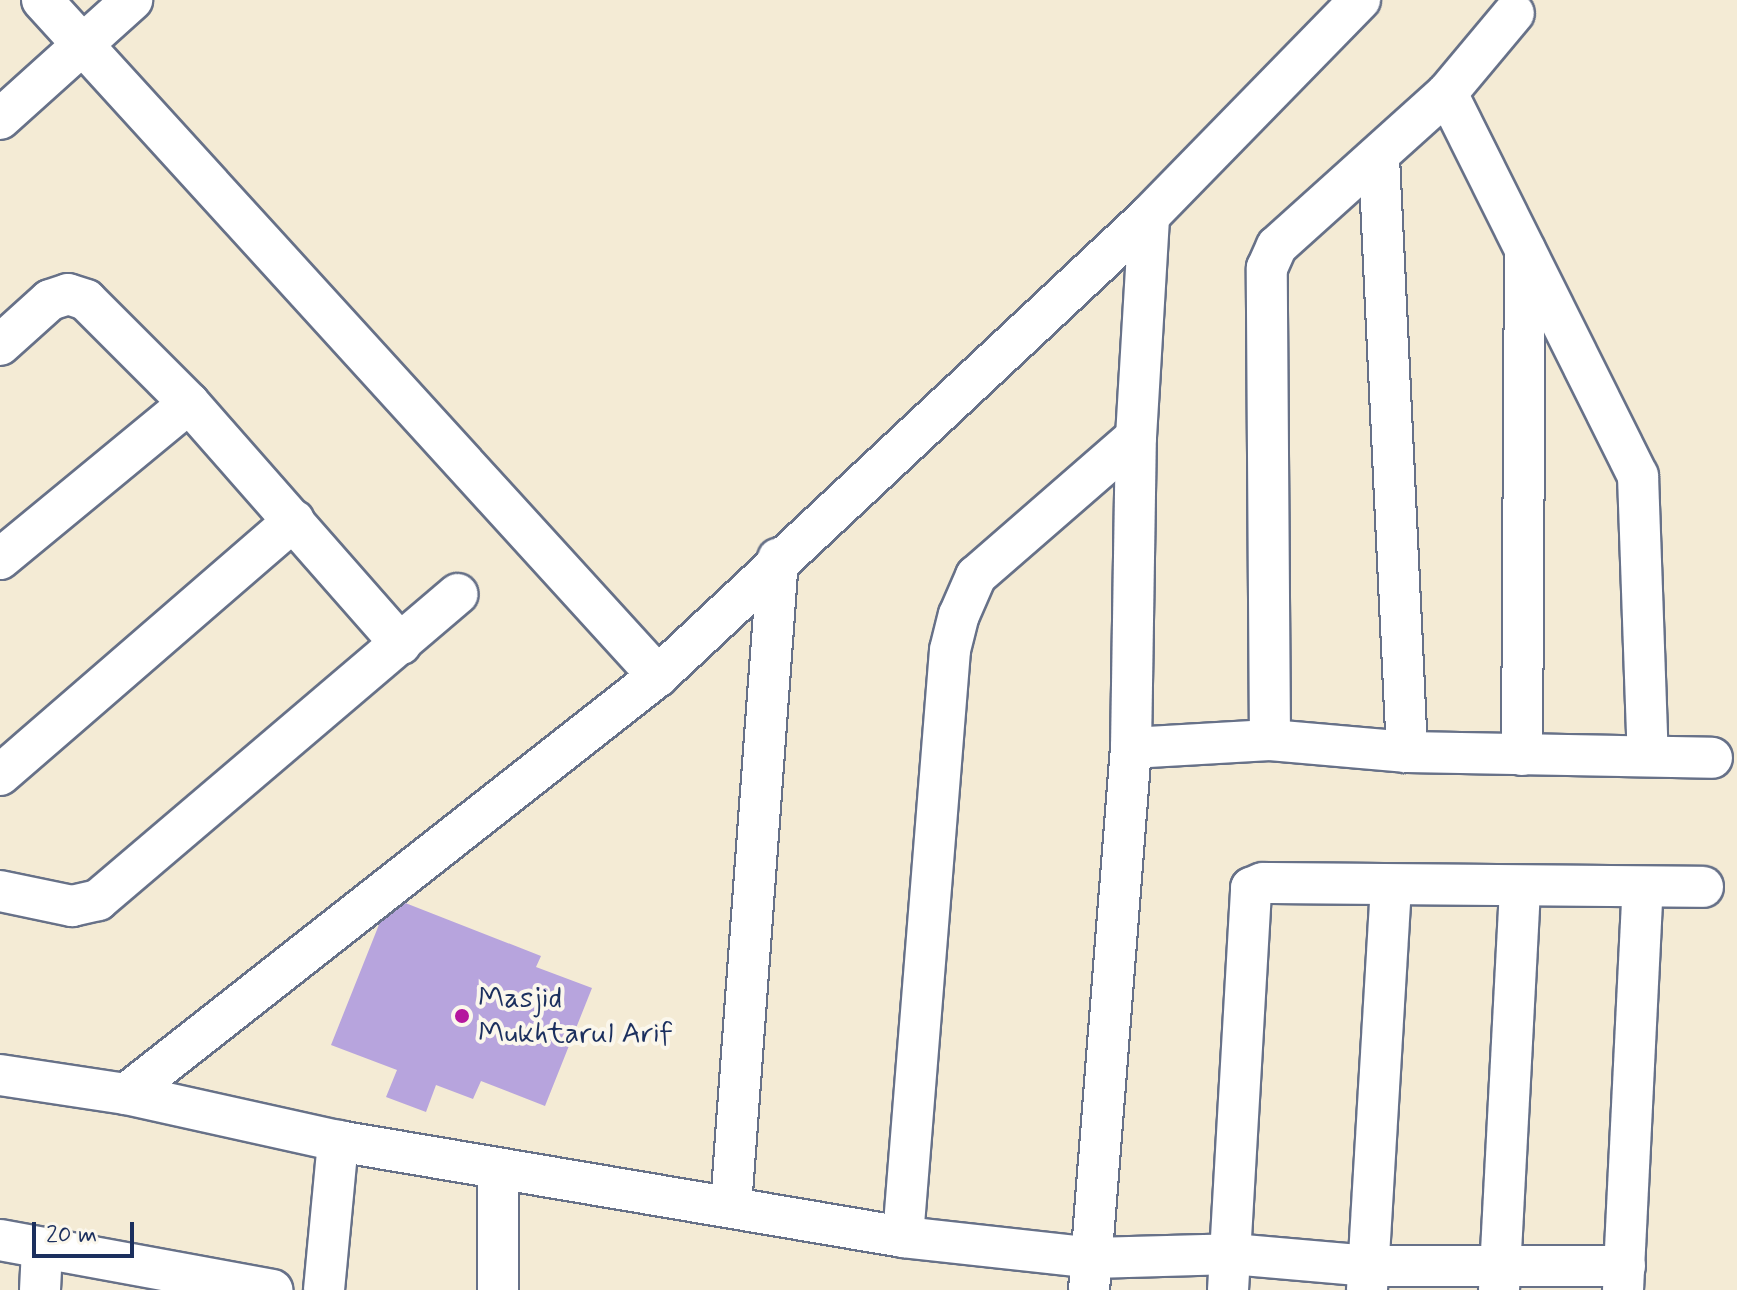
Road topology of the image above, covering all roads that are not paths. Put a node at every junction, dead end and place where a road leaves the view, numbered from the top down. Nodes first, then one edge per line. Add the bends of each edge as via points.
1 (42, 0) edge
2 (132, 0) edge
3 (1360, 0) edge
4 (1514, 13) dead end
5 (84, 45) junction
6 (1447, 93) junction
7 (0, 119) edge
8 (1379, 158) junction
9 (1149, 216) junction
10 (1525, 242) junction
11 (0, 345) edge
12 (189, 403) junction
13 (1136, 437) junction
14 (294, 520) junction
15 (0, 559) edge
16 (778, 559) junction
17 (457, 594) dead end
18 (401, 644) junction
19 (658, 676) junction
20 (1270, 740) junction
21 (1131, 748) junction
22 (1407, 752) junction
23 (1522, 755) junction
24 (1648, 756) junction
25 (1712, 758) dead end
26 (3, 768) edge
27 (1391, 887) junction
28 (1520, 887) junction
29 (1643, 887) junction
30 (1703, 887) dead end
31 (0, 891) edge
32 (0, 1075) edge
33 (126, 1094) junction
34 (338, 1141) junction
35 (498, 1170) junction
36 (731, 1206) junction
37 (903, 1237) junction
38 (0, 1240) edge
39 (42, 1249) junction
40 (1230, 1272) edge
41 (1091, 1274) edge
42 (1368, 1278) edge
43 (1499, 1278) edge
44 (1624, 1278) edge
45 (183, 1282) edge
46 (40, 1290) edge
47 (272, 1290) edge
48 (324, 1290) edge
49 (498, 1290) edge

1 - 5 street
2 - 5 street
3 - 9 street
4 - 6 street
5 - 7 street
5 - 19 street
6 - 8 street
6 - 10 street
8 - 20 street via 1277,246 1267,268
8 - 22 street
9 - 13 street
9 - 16 street
10 - 23 street
10 - 24 street via 1638,476
11 - 12 street via 50,300 68,294 86,300
12 - 14 street
12 - 15 street
13 - 21 street
13 - 37 street via 976,576 959,615 950,650
14 - 18 street
14 - 26 street
16 - 19 street
16 - 36 street
17 - 18 street
18 - 31 street via 98,900 72,906
19 - 33 street
20 - 21 street
20 - 22 street
21 - 41 street
22 - 23 street
23 - 24 street
24 - 25 street
27 - 28 street
27 - 40 street via 1263,883 1251,888
27 - 42 street
28 - 29 street
28 - 43 street
29 - 30 street
29 - 44 street
32 - 33 street
33 - 34 street
34 - 35 street
34 - 48 street
35 - 36 street
35 - 49 street
36 - 37 street
37 - 41 street
38 - 39 street
39 - 45 street
39 - 46 street
40 - 41 street
40 - 42 street
42 - 43 street
43 - 44 street
45 - 47 street

